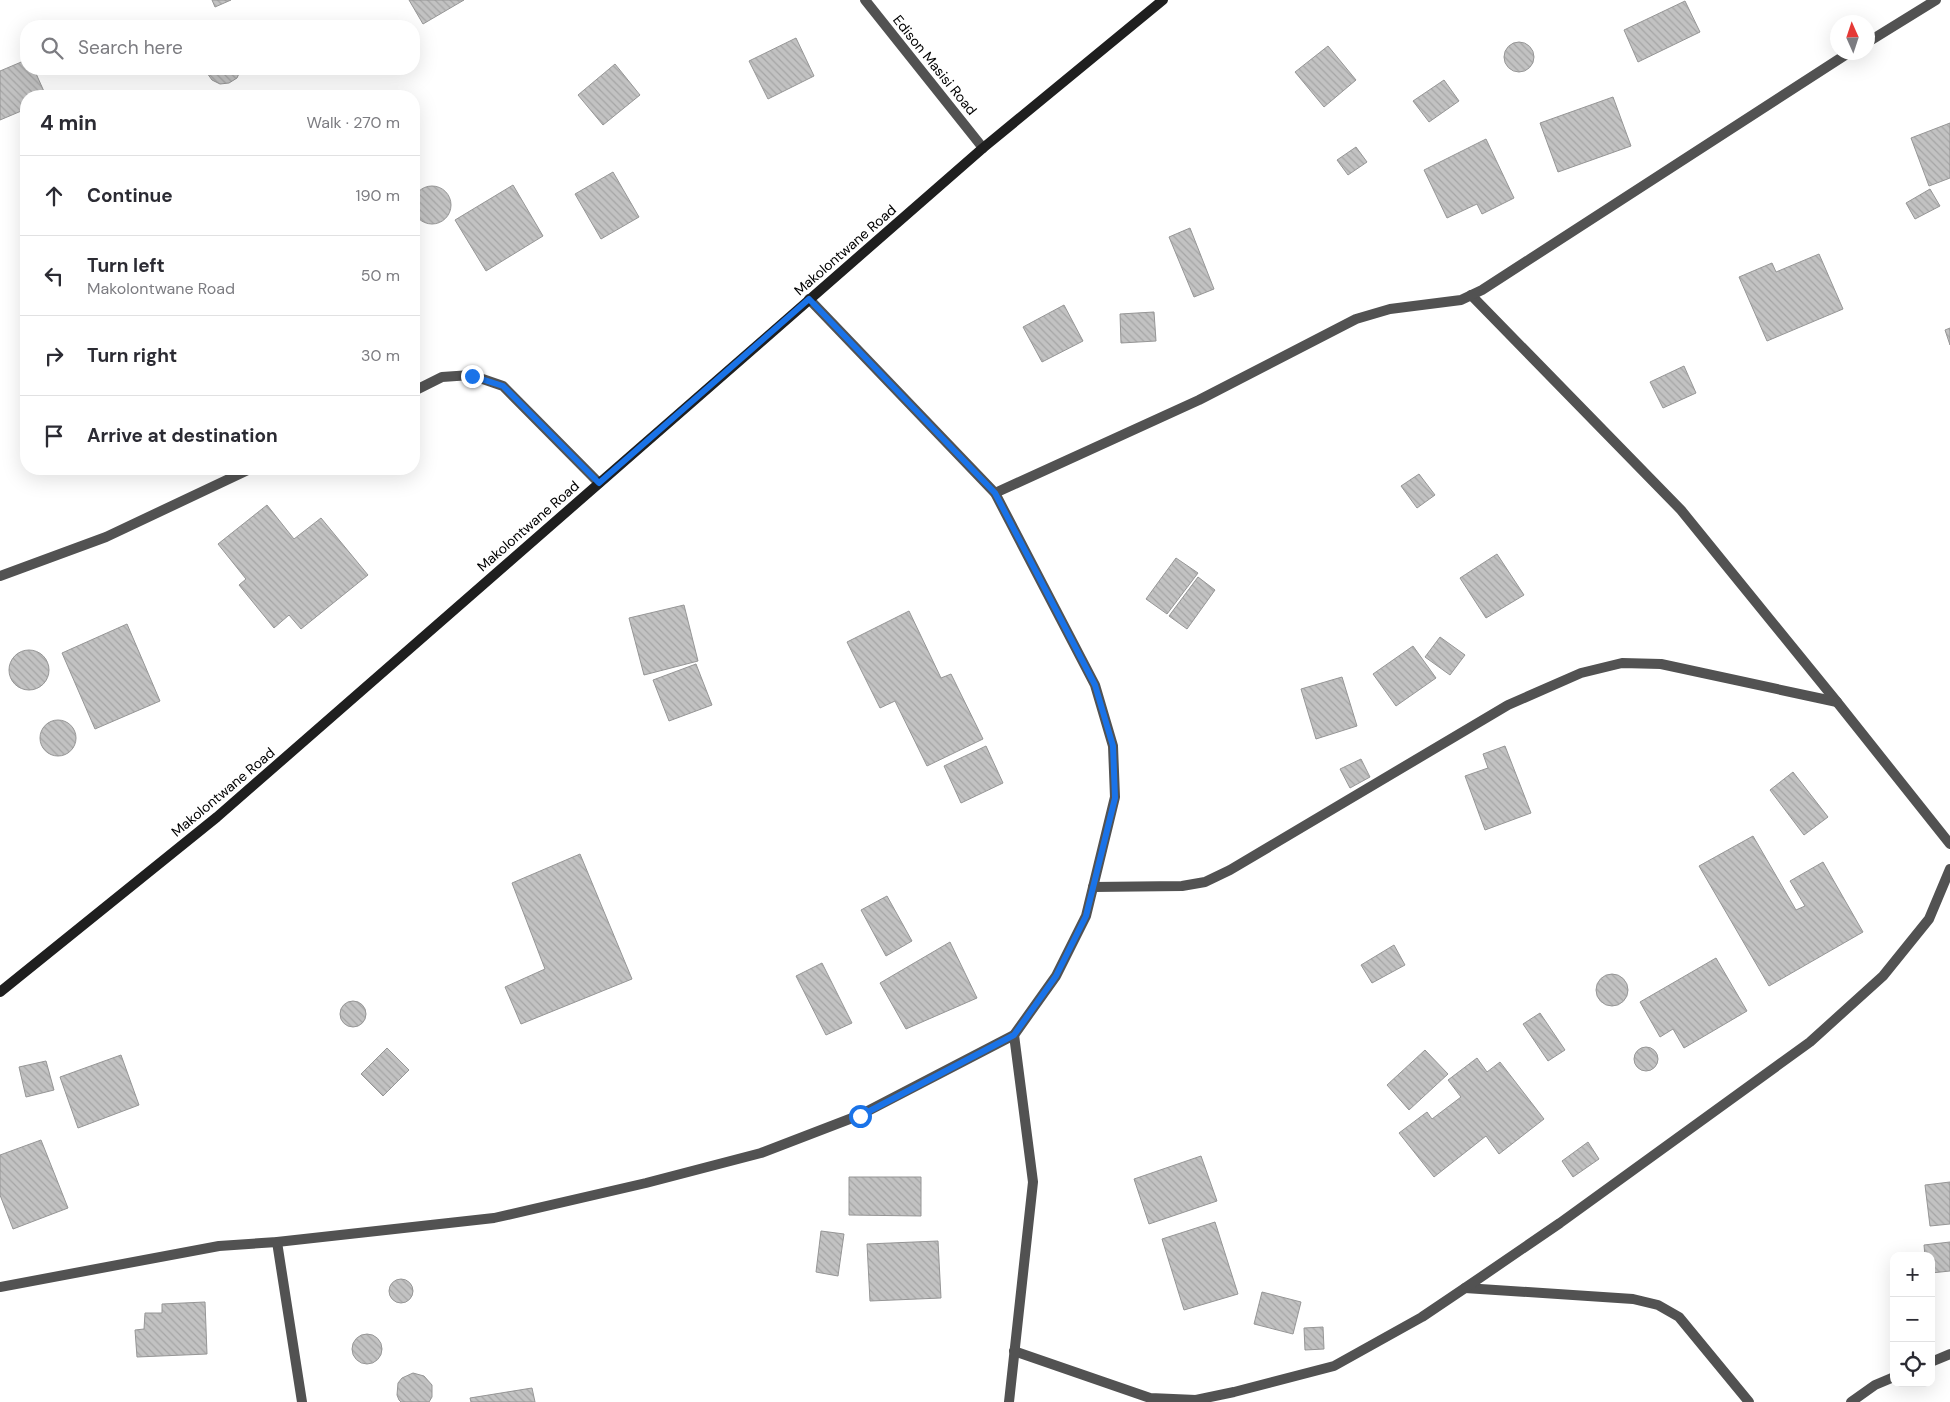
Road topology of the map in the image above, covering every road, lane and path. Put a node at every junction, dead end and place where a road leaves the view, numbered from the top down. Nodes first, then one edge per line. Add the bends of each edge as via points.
1 (864, 0) edge
2 (1163, 0) edge
3 (1936, 0) edge
4 (1875, 38) edge
5 (1838, 60) edge
6 (983, 148) junction
7 (1472, 295) junction
8 (809, 299) junction
9 (420, 388) edge
10 (237, 475) edge
11 (599, 483) junction
12 (995, 493) junction
13 (0, 576) edge
14 (1838, 702) junction
15 (1950, 844) edge
16 (1950, 869) edge
17 (1093, 886) junction
18 (0, 992) edge
19 (1014, 1035) junction
20 (277, 1242) junction
21 (0, 1287) edge
22 (1465, 1288) junction
23 (1014, 1351) junction
24 (1950, 1354) edge
25 (1935, 1360) edge
26 (1890, 1379) edge
27 (302, 1402) edge
28 (1009, 1402) edge
29 (1749, 1402) edge
30 (1852, 1402) edge

1 - 6 street, Edison Masisi Road
2 - 6 main road, Makolontwane Road
3 - 4 street
5 - 7 street
6 - 8 main road, Makolontwane Road
7 - 12 street via 1461,300 1390,309 1356,320 1199,400
7 - 14 street via 1681,510
8 - 11 main road, Makolontwane Road
8 - 12 street
9 - 11 street via 442,377 472,376 503,386
10 - 13 street via 106,537
11 - 18 main road, Makolontwane Road via 216,818
12 - 17 street via 1095,685 1113,746 1115,798
14 - 15 street
14 - 17 street via 1661,664 1622,663 1581,672 1508,705 1206,882 1182,886
16 - 22 street via 1928,919 1883,976 1810,1042
17 - 19 street via 1086,916 1056,976
19 - 20 street via 860,1116 761,1153 494,1218
19 - 23 street via 1033,1182
20 - 21 street via 219,1246
20 - 27 street
22 - 23 street via 1422,1317 1334,1366 1196,1400 1150,1398
22 - 29 street via 1633,1299 1658,1305 1680,1317
23 - 28 street
24 - 25 street
26 - 30 street

